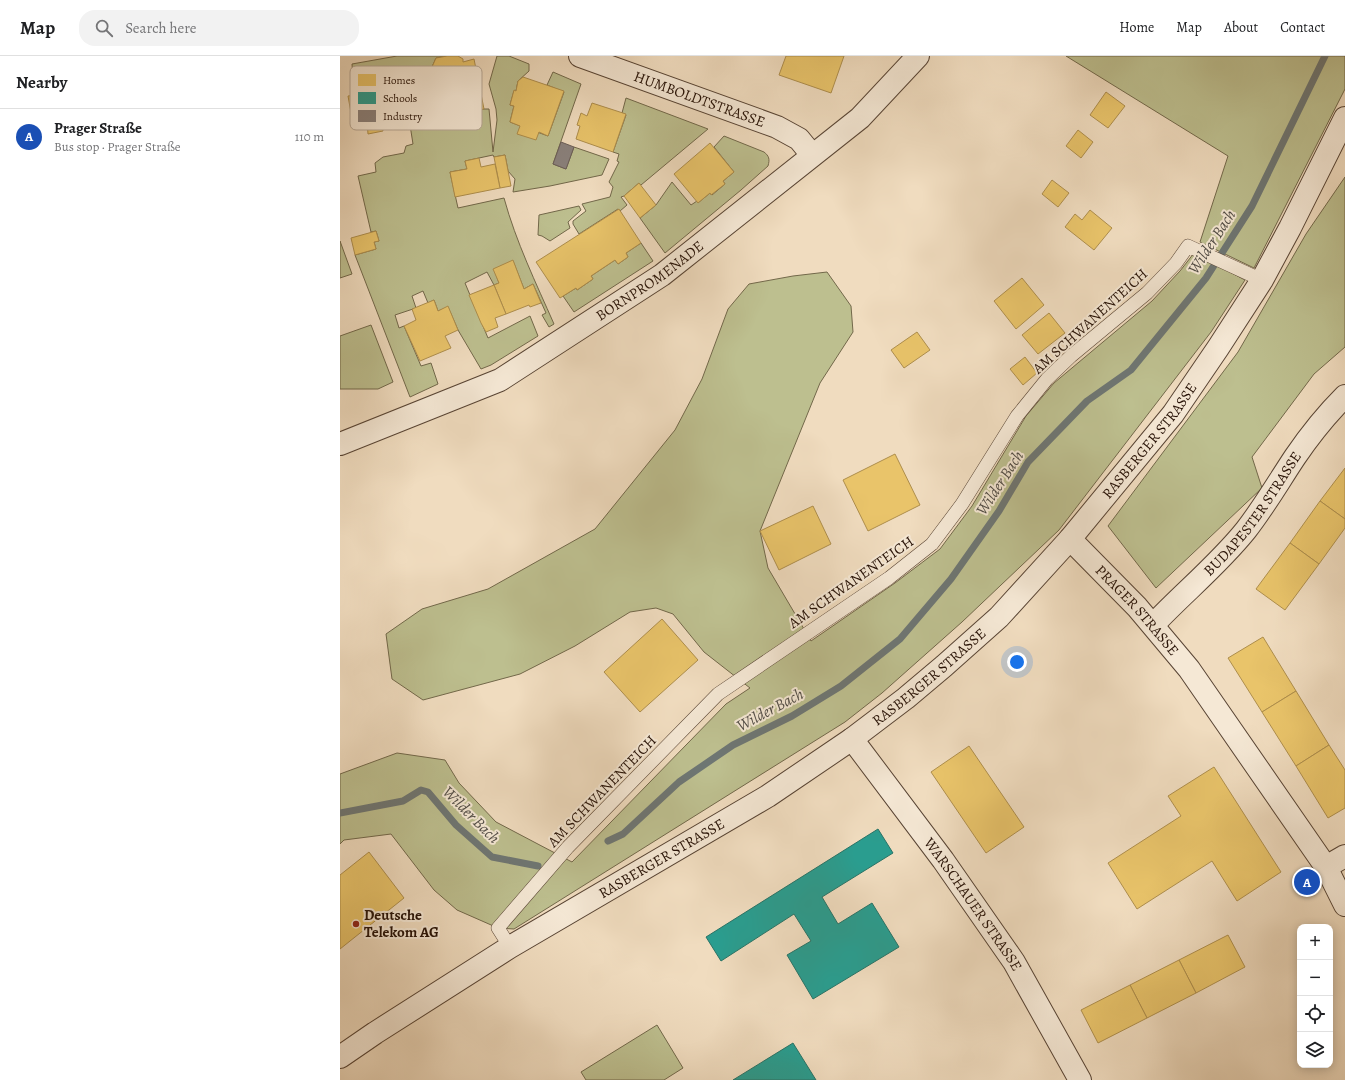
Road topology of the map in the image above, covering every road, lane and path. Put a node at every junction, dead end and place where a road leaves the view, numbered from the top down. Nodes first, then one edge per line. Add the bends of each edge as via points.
1 (580, 56) edge
2 (918, 56) edge
3 (1345, 118) edge
4 (812, 155) junction
5 (1262, 280) junction
6 (1345, 396) edge
7 (340, 444) edge
8 (1070, 539) junction
9 (1153, 625) junction
10 (852, 739) junction
11 (1345, 856) edge
12 (1326, 867) junction
13 (1345, 905) edge
14 (510, 947) junction
15 (340, 1057) edge
16 (1080, 1080) edge

1 - 4 street, HUMBOLDTSTRASSE via 777,127 799,139
2 - 4 street, BORNPROMENADE via 860,118
3 - 5 street, RASBERGER STRASSE
4 - 7 street, BORNPROMENADE via 675,265 500,380
5 - 8 street, RASBERGER STRASSE via 1173,414
5 - 14 lane, AM SCHWANENTEICH via 1188,246 1176,263 1147,293 1047,379 1017,416 962,504 932,544 889,578 718,694 568,847 498,928
6 - 9 street, BUDAPESTER STRASSE via 1300,450 1246,529 1207,573
8 - 9 street, PRAGER STRASSE
8 - 10 street, RASBERGER STRASSE via 999,617 917,689
9 - 12 street, PRAGER STRASSE via 1189,669
10 - 14 street, RASBERGER STRASSE via 768,796
10 - 16 street, WARSCHAUER STRASSE via 943,860 1014,962
11 - 12 street
12 - 13 street, PRAGER STRASSE
14 - 15 street, RASBERGER STRASSE

